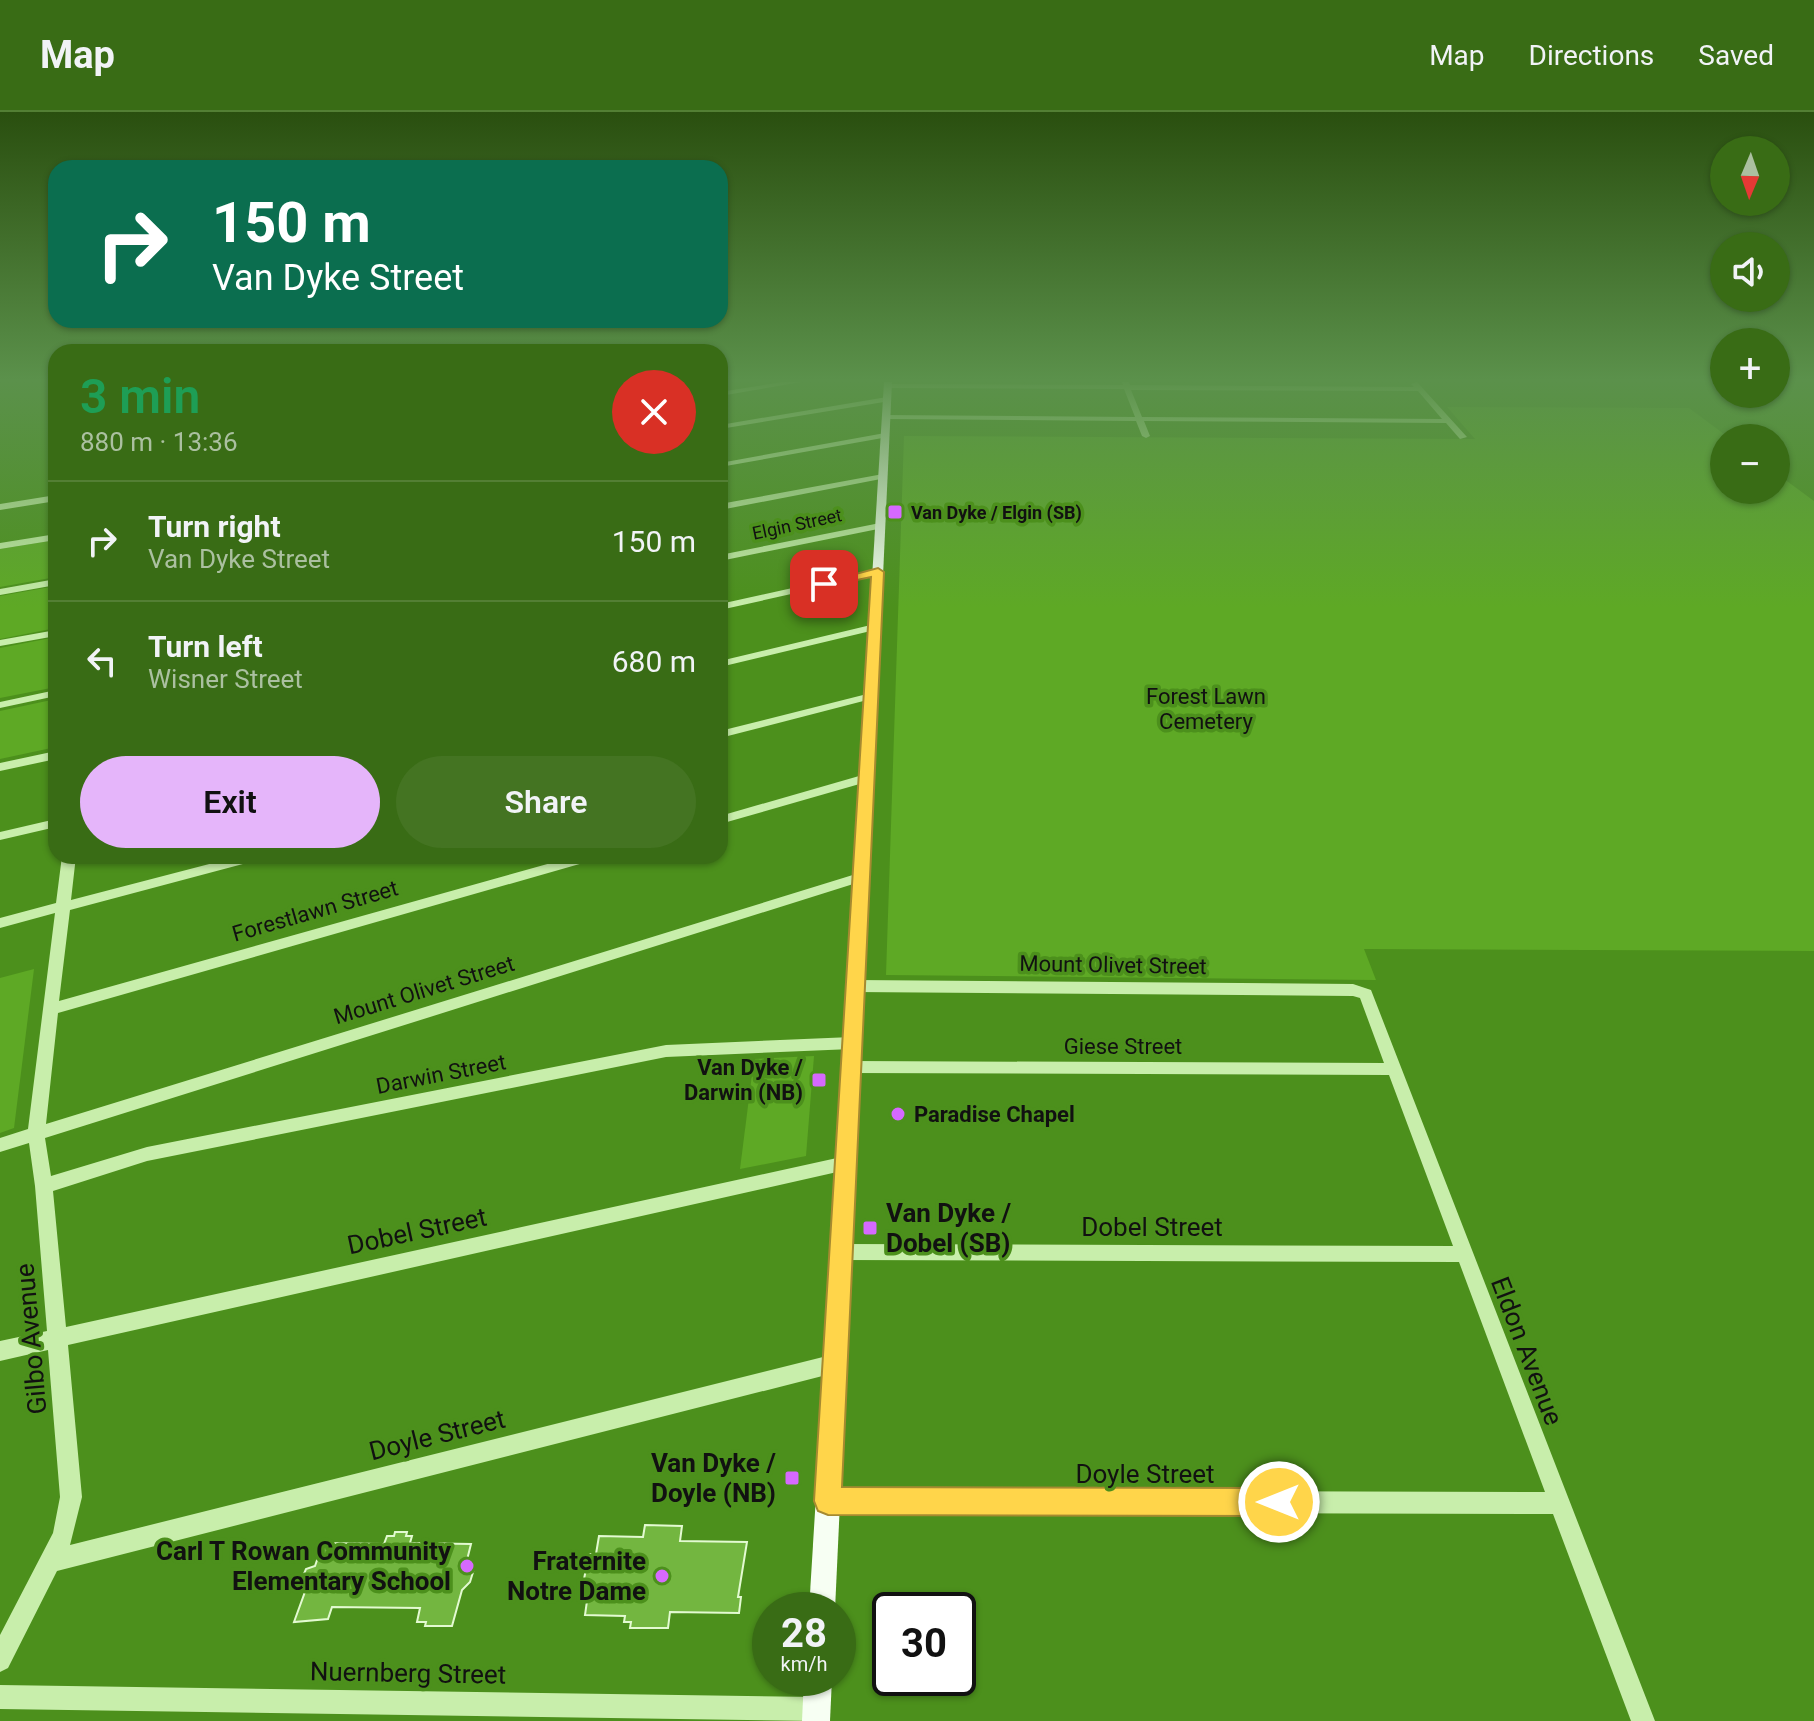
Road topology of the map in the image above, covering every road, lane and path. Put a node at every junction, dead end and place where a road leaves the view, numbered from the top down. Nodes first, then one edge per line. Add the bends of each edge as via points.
1 (764, 457) edge
2 (884, 457) edge
3 (728, 464) edge
4 (883, 476) junction
5 (48, 499) edge
6 (728, 505) edge
7 (0, 507) edge
8 (880, 526) junction
9 (48, 538) edge
10 (0, 546) edge
11 (728, 556) edge
12 (878, 572) junction
13 (48, 583) edge
14 (0, 592) edge
15 (728, 605) edge
16 (875, 627) junction
17 (48, 634) edge
18 (0, 643) edge
19 (728, 662) edge
20 (48, 695) edge
21 (871, 696) junction
22 (0, 705) edge
23 (728, 733) edge
24 (48, 757) edge
25 (0, 767) edge
26 (866, 778) junction
27 (728, 818) edge
28 (48, 825) edge
29 (0, 836) edge
30 (68, 864) edge
31 (227, 864) edge
32 (564, 864) edge
33 (861, 877) junction
34 (64, 907) junction
35 (0, 923) edge
36 (855, 986) junction
37 (1368, 997) joint
38 (51, 1009) junction
39 (852, 1043) junction
40 (851, 1067) junction
41 (1395, 1069) junction
42 (36, 1134) junction
43 (0, 1145) edge
44 (846, 1163) junction
45 (44, 1186) junction
46 (841, 1252) junction
47 (1462, 1254) junction
48 (57, 1337) junction
49 (0, 1351) edge
50 (835, 1364) junction
51 (828, 1501) junction
52 (1558, 1503) junction
53 (52, 1561) junction
54 (823, 1592) edge
55 (0, 1660) edge
56 (0, 1697) edge
57 (816, 1715) edge
58 (1643, 1721) edge

1 - 3 street
2 - 4 main road
4 - 6 street
4 - 8 main road
5 - 7 street
8 - 11 street, Elgin Street
8 - 12 main road
9 - 10 street
12 - 15 street
12 - 16 main road
13 - 14 street
16 - 19 street
16 - 21 main road
17 - 18 street
20 - 22 street
21 - 23 street
21 - 26 main road
24 - 25 street
26 - 27 street
26 - 33 main road
28 - 29 street
30 - 34 street, Gilbo Avenue
31 - 34 street
32 - 38 street, Forestlawn Street
33 - 36 main road
33 - 42 street, Mount Olivet Street
34 - 35 street
34 - 38 street, Gilbo Avenue
36 - 37 street, Mount Olivet Street via 1353,990
36 - 39 main road
37 - 41 street, Eldon Avenue
38 - 42 street, Gilbo Avenue
39 - 40 main road
39 - 45 street, Darwin Street via 666,1051 147,1154
40 - 41 street, Giese Street
40 - 44 main road
41 - 47 street, Eldon Avenue
42 - 43 street, Mount Olivet Street
42 - 45 street, Gilbo Avenue
44 - 46 main road
44 - 48 street, Dobel Street
45 - 48 street, Gilbo Avenue
46 - 47 street, Dobel Street
46 - 50 main road
47 - 52 street, Eldon Avenue
48 - 49 street, Dobel Street
48 - 53 street, Gilbo Avenue via 71,1497 68,1522
50 - 51 main road
50 - 53 street, Doyle Street
51 - 52 street, Doyle Street
51 - 54 main road
52 - 58 street, Eldon Avenue
53 - 55 street, Gilbo Avenue
56 - 57 street, Nuernberg Street

